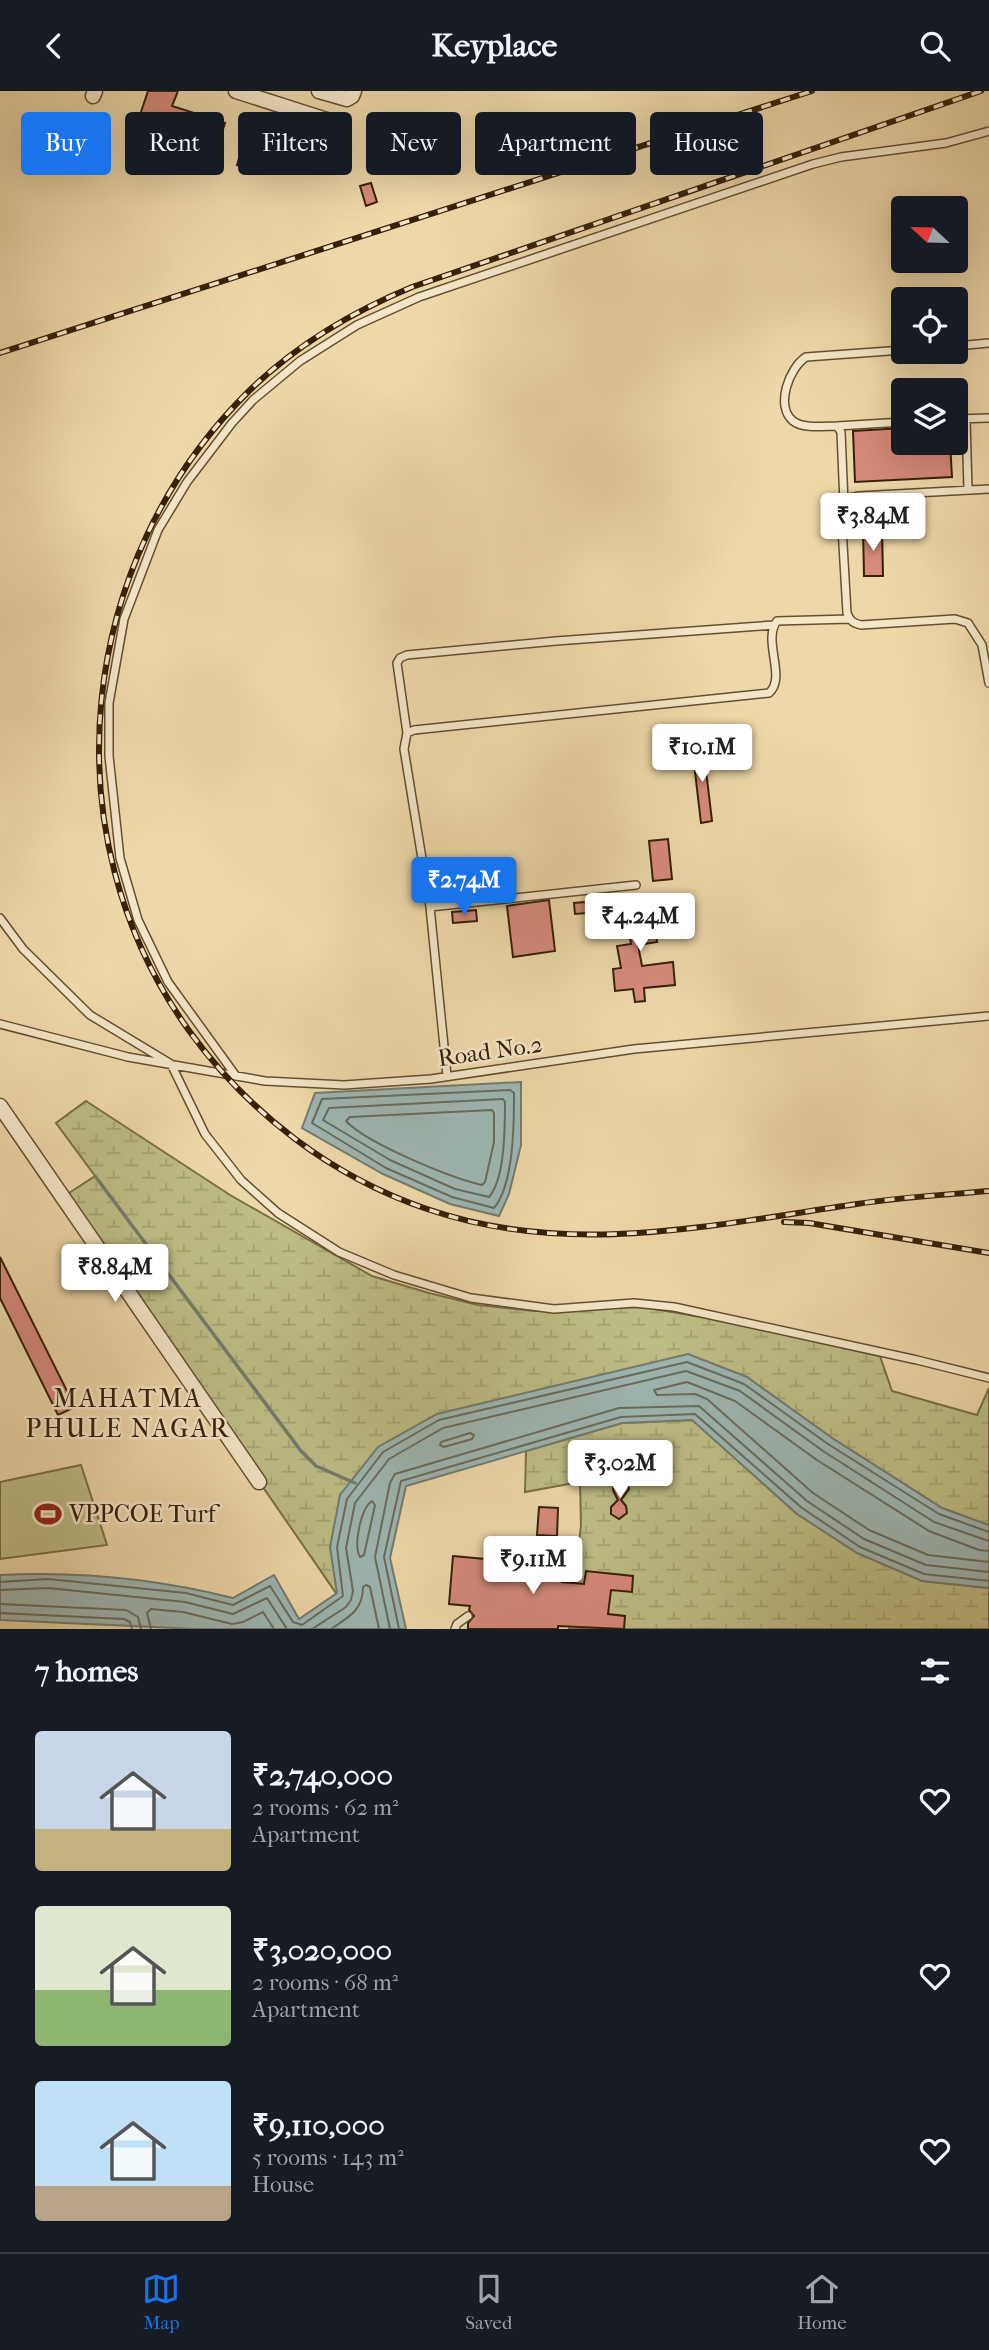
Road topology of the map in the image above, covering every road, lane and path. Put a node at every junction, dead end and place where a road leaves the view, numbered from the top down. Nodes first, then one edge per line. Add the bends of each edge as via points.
1 (236, 91) edge
2 (313, 91) edge
3 (319, 91) edge
4 (354, 91) edge
5 (303, 112) edge
6 (306, 112) edge
7 (989, 131) edge
8 (989, 343) edge
9 (968, 345) edge
10 (891, 351) edge
11 (989, 418) edge
12 (968, 419) edge
13 (891, 423) edge
14 (837, 426) junction
15 (967, 455) edge
16 (989, 489) edge
17 (968, 491) junction
18 (844, 503) junction
19 (849, 619) junction
20 (777, 623) junction
21 (989, 683) edge
22 (407, 733) junction
23 (636, 885) dead end
24 (430, 907) junction
25 (0, 918) edge
26 (989, 1016) edge
27 (0, 1024) edge
28 (171, 1064) junction
29 (236, 1076) junction
30 (447, 1076) junction
31 (0, 1106) edge
32 (989, 1378) edge
33 (259, 1482) dead end
34 (467, 1616) dead end
35 (455, 1629) edge

1 - 5 street
2 - 6 street
3 - 4 street via 347,99
7 - 29 lane via 946,143 813,164 419,297 357,325 300,361 232,423 158,530 124,619 109,703 109,756 120,857 138,920 168,982
8 - 9 lane
10 - 14 lane via 806,358 797,363 786,383 787,412 801,424
11 - 12 lane
13 - 14 lane
14 - 18 lane
15 - 17 lane
16 - 17 lane
17 - 18 lane via 859,496
18 - 19 lane
19 - 20 lane
19 - 21 lane via 862,625 955,619 968,623 982,645
20 - 22 lane via 772,632 776,683 769,693
20 - 22 lane via 407,655 397,663
22 - 24 lane via 404,749
23 - 24 lane
24 - 30 lane
25 - 28 lane via 23,949 90,1014
26 - 30 lane, Road No.2 via 634,1049
27 - 28 lane, Road No.2
28 - 29 lane, Road No.2
28 - 32 lane via 205,1134 241,1180 278,1213 339,1252 394,1275 471,1299 554,1309 634,1303 674,1307
29 - 30 lane, Road No.2 via 344,1086
31 - 33 street
34 - 35 lane

